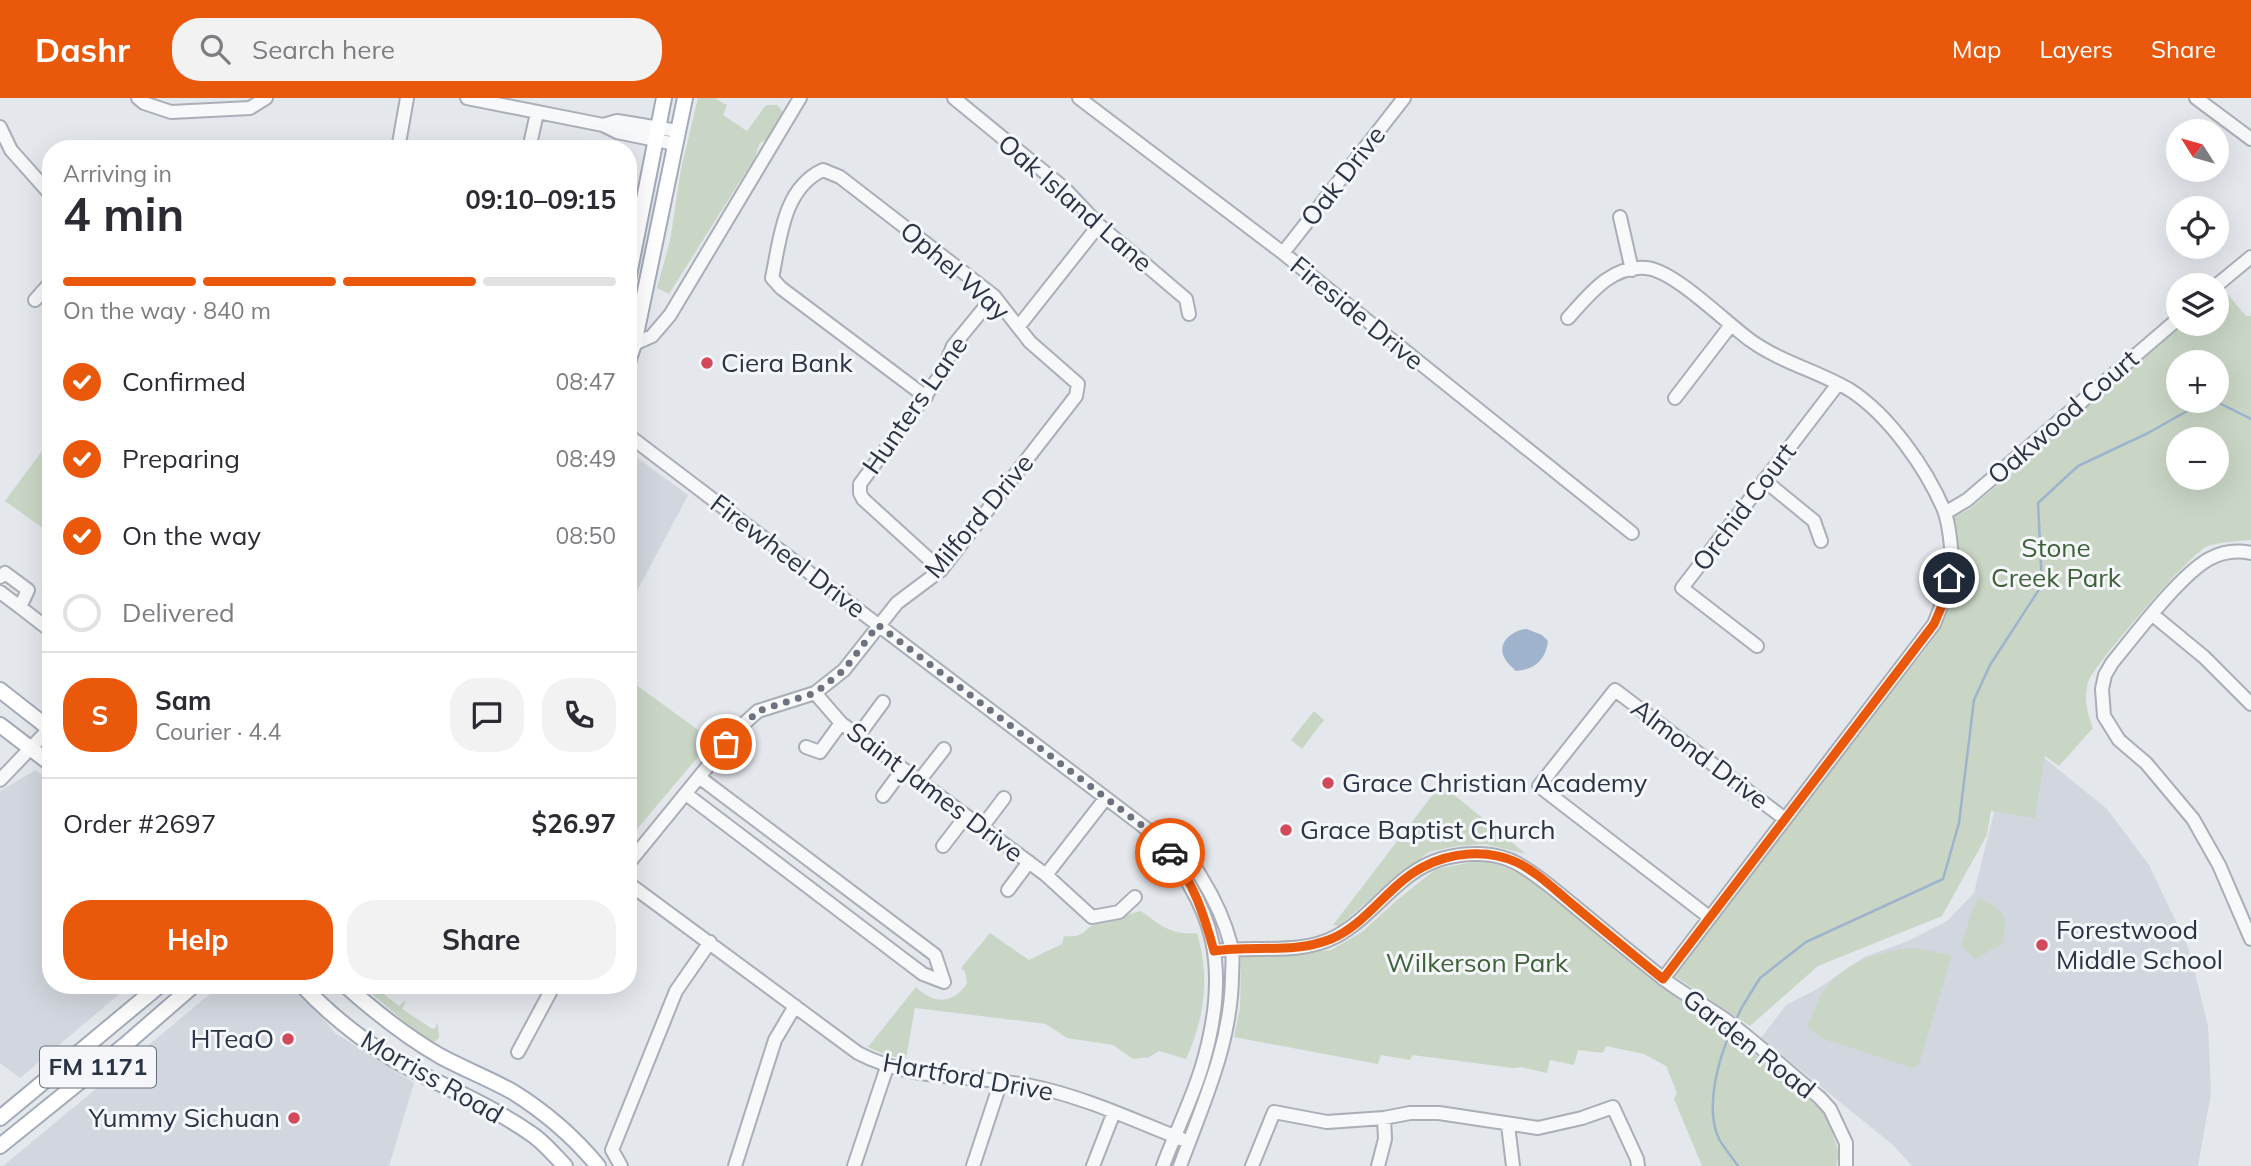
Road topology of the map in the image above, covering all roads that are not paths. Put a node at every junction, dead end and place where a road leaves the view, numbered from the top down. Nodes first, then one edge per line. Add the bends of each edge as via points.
1 (138, 98) edge
2 (266, 98) edge
3 (407, 98) edge
4 (467, 98) edge
5 (664, 98) edge
6 (685, 98) edge
7 (800, 98) edge
8 (954, 98) edge
9 (1404, 98) edge
10 (2196, 98) edge
11 (1084, 99) edge
12 (537, 113) junction
13 (0, 127) edge
14 (657, 134) junction
15 (676, 137) junction
16 (2251, 139) edge
17 (400, 140) edge
18 (531, 140) edge
19 (6, 153) edge
20 (42, 187) edge
21 (1620, 217) dead end
22 (1098, 225) junction
23 (637, 235) edge
24 (1283, 253) junction
25 (2251, 257) edge
26 (1632, 270) junction
27 (2229, 275) edge
28 (42, 292) edge
29 (993, 296) junction
30 (35, 300) dead end
31 (640, 311) junction
32 (1189, 314) dead end
33 (670, 315) junction
34 (1568, 318) dead end
35 (1731, 325) junction
36 (1019, 326) junction
37 (637, 328) edge
38 (2166, 329) edge
39 (637, 343) edge
40 (1078, 384) joint
41 (1838, 384) junction
42 (926, 397) junction
43 (1675, 398) dead end
44 (637, 442) edge
45 (1764, 480) junction
46 (1945, 513) junction
47 (1632, 533) dead end
48 (1821, 541) dead end
49 (2251, 553) edge
50 (941, 570) junction
51 (0, 577) edge
52 (0, 592) edge
53 (20, 607) junction
54 (2153, 615) junction
55 (42, 624) edge
56 (878, 625) junction
57 (1757, 646) dead end
58 (0, 690) edge
59 (815, 693) junction
60 (883, 702) dead end
61 (2251, 704) edge
62 (42, 723) edge
63 (841, 723) junction
64 (0, 724) edge
65 (858, 736) junction
66 (42, 738) edge
67 (806, 747) dead end
68 (32, 749) junction
69 (944, 749) dead end
70 (42, 757) edge
71 (903, 769) junction
72 (699, 777) junction
73 (0, 780) edge
74 (919, 781) junction
75 (686, 794) junction
76 (883, 796) dead end
77 (1004, 797) dead end
78 (1105, 799) junction
79 (966, 816) junction
80 (1785, 819) junction
81 (982, 827) junction
82 (1148, 830) junction
83 (943, 846) dead end
84 (637, 853) edge
85 (1029, 862) junction
86 (825, 871) junction
87 (1046, 875) junction
88 (637, 889) edge
89 (811, 889) junction
90 (1008, 890) dead end
91 (1135, 897) dead end
92 (1709, 917) junction
93 (2251, 939) edge
94 (710, 942) junction
95 (1232, 948) junction
96 (1214, 951) junction
97 (1663, 979) junction
98 (149, 994) edge
99 (184, 994) edge
100 (310, 994) edge
101 (356, 994) edge
102 (549, 994) edge
103 (795, 1006) junction
104 (518, 1052) dead end
105 (887, 1067) junction
106 (1001, 1082) junction
107 (1114, 1112) junction
108 (0, 1118) edge
109 (1384, 1118) junction
110 (1508, 1125) junction
111 (1174, 1136) junction
112 (1189, 1142) junction
113 (0, 1146) edge
114 (565, 1166) edge
115 (598, 1166) edge
116 (621, 1166) edge
117 (735, 1166) edge
118 (854, 1166) edge
119 (973, 1166) edge
120 (1093, 1166) edge
121 (1163, 1166) edge
122 (1180, 1166) edge
123 (1251, 1166) edge
124 (1378, 1166) edge
125 (1513, 1166) edge
126 (1638, 1166) edge
127 (1846, 1166) edge

1 - 2 street via 171,112 250,108
3 - 17 street
4 - 12 street
5 - 14 main road
6 - 15 main road
7 - 33 street
8 - 22 street, Oak Island Lane via 1065,189
9 - 24 street, Oak Drive
10 - 16 street
11 - 24 street, Fireside Drive
12 - 14 street via 603,125 617,121
12 - 18 street
13 - 19 street
14 - 15 street
14 - 23 main road
15 - 31 main road
19 - 20 street
21 - 26 street
22 - 32 street, Oak Island Lane via 1186,299
22 - 36 street
24 - 47 street, Fireside Drive
25 - 27 street
26 - 34 street via 1599,284
26 - 35 street via 1655,270 1673,279
28 - 30 street
29 - 36 street, Ophel Way
29 - 42 street, Hunters Lane via 953,346
29 - 42 street, Ophel Way via 840,177 823,170 808,177 786,210 772,278
31 - 33 street via 659,322
31 - 37 main road
33 - 39 street via 652,336
35 - 41 street via 1761,347
35 - 43 street
36 - 40 street, Ophel Way via 1030,342
38 - 46 street, Oakwood Court via 1967,500
40 - 50 street, Milford Drive via 1076,397
41 - 45 street, Orchid Court
41 - 46 street via 1891,426
42 - 50 street, Hunters Lane via 860,484 860,493
44 - 56 street, Firewheel Drive
45 - 48 street via 1814,521
45 - 57 street, Orchid Court via 1682,589
46 - 80 street via 1951,549 1949,578 1934,624
49 - 54 street via 2234,551 2209,559
50 - 56 street, Milford Drive via 897,603
51 - 53 street via 5,573 28,590
52 - 53 street
53 - 55 street
54 - 61 street
54 - 93 street via 2105,675 2104,716 2119,740 2146,763 2193,819 2219,864
56 - 59 street, Milford Drive via 844,670
56 - 78 street, Firewheel Drive
58 - 62 main road
59 - 63 street, Saint James Drive
59 - 72 street, Milford Drive via 758,711
60 - 65 street
63 - 65 street, Saint James Drive
63 - 67 street via 820,752
64 - 68 main road
65 - 71 street, Saint James Drive
66 - 68 street
68 - 70 main road
68 - 73 street
69 - 74 street
71 - 74 street, Saint James Drive
71 - 76 street
72 - 75 street, Milford Drive
72 - 86 street
74 - 79 street, Saint James Drive
75 - 84 street, Milford Drive
75 - 89 street
77 - 81 street
78 - 82 street, Firewheel Drive
78 - 87 street
79 - 81 street, Saint James Drive
79 - 83 street
80 - 92 street
80 - 92 street, Almond Drive via 1615,690 1539,786
81 - 85 street, Saint James Drive
82 - 95 street, Firewheel Drive via 1162,832 1190,858 1220,914
82 - 96 street, Firewheel Drive via 1190,882
85 - 87 street, Saint James Drive
85 - 90 street
86 - 89 street
86 - 89 street via 935,955 944,982 923,974
87 - 91 street, Saint James Drive via 1091,917 1119,912
88 - 94 street, Hartford Drive
92 - 97 street
94 - 103 street, Hartford Drive
94 - 116 street via 676,991 612,1150
95 - 96 street, Garden Road
95 - 97 street, Garden Road via 1308,946 1332,938 1353,926 1422,867 1464,854 1493,855 1518,863
95 - 112 street, Firewheel Drive via 1227,1030
96 - 111 street, Firewheel Drive via 1213,1021 1201,1068
97 - 127 street, Garden Road via 1752,1041 1830,1109 1846,1143
98 - 108 main road, FM 1171
99 - 113 main road, FM 1171
100 - 114 main road, Morriss Road via 372,1045 532,1134
101 - 115 main road, Morriss Road via 438,1054 540,1111
102 - 104 street
103 - 105 street, Hartford Drive via 858,1053
103 - 117 street via 775,1040
105 - 106 street, Hartford Drive
105 - 118 street
106 - 107 street, Hartford Drive via 1052,1090
106 - 119 street
107 - 111 street, Hartford Drive
107 - 120 street
109 - 110 street via 1439,1113
109 - 123 street via 1327,1122 1274,1111
109 - 124 street via 1385,1139
110 - 125 street
110 - 126 street via 1538,1128 1613,1107
111 - 112 street, Hartford Drive
111 - 121 street, Firewheel Drive
112 - 122 street, Firewheel Drive

